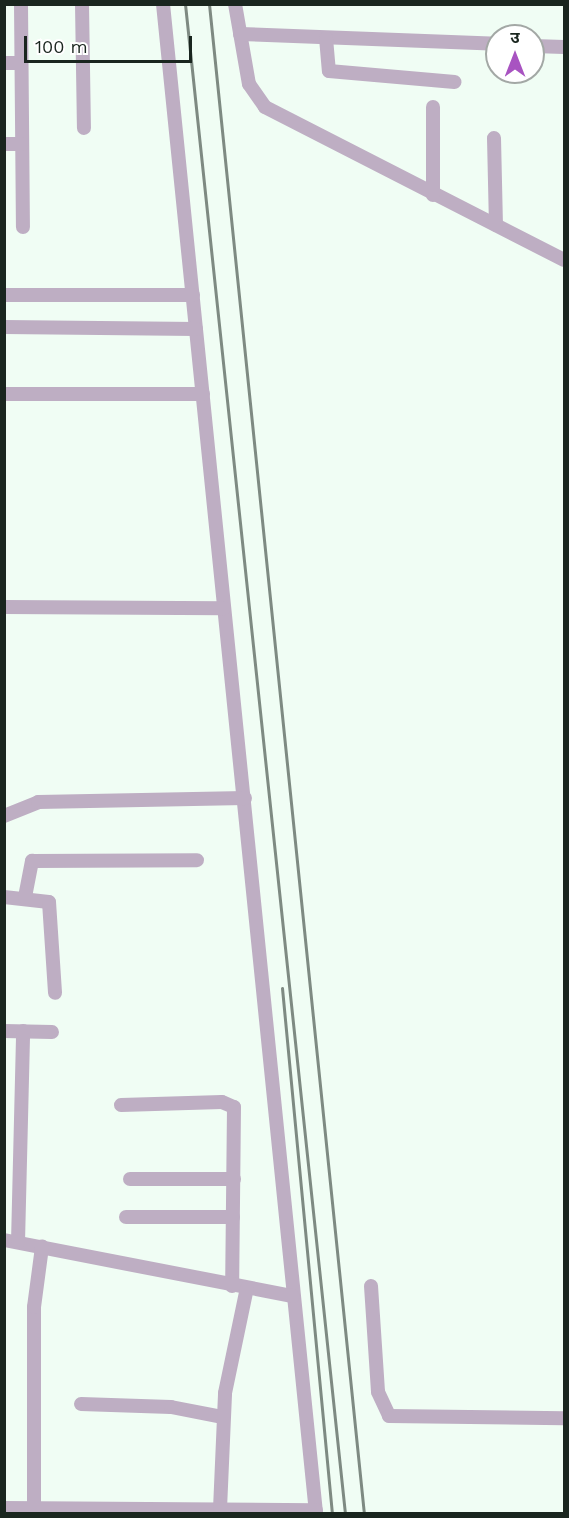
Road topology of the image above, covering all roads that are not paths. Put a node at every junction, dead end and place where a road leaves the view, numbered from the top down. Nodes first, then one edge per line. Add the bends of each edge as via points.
1 (21, 4) edge
2 (82, 4) edge
3 (163, 4) edge
4 (235, 4) edge
5 (240, 34) junction
6 (326, 38) junction
7 (485, 44) edge
8 (545, 46) edge
9 (564, 47) edge
10 (4, 63) edge
11 (21, 63) junction
12 (455, 82) dead end
13 (433, 107) dead end
14 (84, 128) dead end
15 (494, 138) dead end
16 (4, 144) edge
17 (22, 144) junction
18 (433, 195) junction
19 (496, 225) junction
20 (23, 227) dead end
21 (564, 253) edge
22 (564, 260) edge
23 (4, 295) edge
24 (193, 295) junction
25 (4, 327) edge
26 (196, 329) junction
27 (4, 394) edge
28 (203, 394) junction
29 (4, 608) edge
30 (224, 608) junction
31 (245, 798) junction
32 (4, 816) edge
33 (197, 860) dead end
34 (4, 897) edge
35 (25, 897) junction
36 (55, 993) dead end
37 (4, 1031) edge
38 (23, 1031) junction
39 (52, 1032) dead end
40 (121, 1106) dead end
41 (130, 1179) dead end
42 (234, 1179) junction
43 (126, 1217) dead end
44 (233, 1217) junction
45 (11, 1241) edge
46 (42, 1247) junction
47 (232, 1286) junction
48 (371, 1286) dead end
49 (247, 1288) junction
50 (293, 1296) junction
51 (81, 1404) dead end
52 (224, 1417) junction
53 (564, 1418) edge
54 (4, 1508) edge
55 (220, 1509) junction
56 (34, 1511) edge
57 (316, 1512) edge

1 - 11 street
2 - 14 street
3 - 24 street
4 - 5 street
5 - 6 street
5 - 18 street via 249,84 266,107
6 - 7 street
6 - 12 street via 325,63 332,72
8 - 9 street
10 - 11 street
11 - 17 street
13 - 18 street
15 - 19 street
16 - 17 street
17 - 20 street
18 - 19 street
19 - 22 street
21 - 22 street
23 - 24 street
24 - 26 street
25 - 26 street
26 - 28 street
27 - 28 street
28 - 30 street
29 - 30 street
30 - 31 street
31 - 32 street via 38,802
31 - 50 street
33 - 35 street via 38,859 27,869
34 - 35 street
35 - 36 street via 45,899 52,907
37 - 38 street
38 - 39 street
38 - 45 street
40 - 42 street via 231,1104 236,1112
41 - 42 street
42 - 44 street
43 - 44 street
44 - 47 street
45 - 46 street
46 - 47 street
46 - 56 street via 34,1307
47 - 49 street
48 - 53 street via 378,1392 389,1416
49 - 50 street
49 - 52 street
50 - 57 street
51 - 52 street via 171,1407
52 - 55 street
54 - 56 street
55 - 56 street
55 - 57 street

